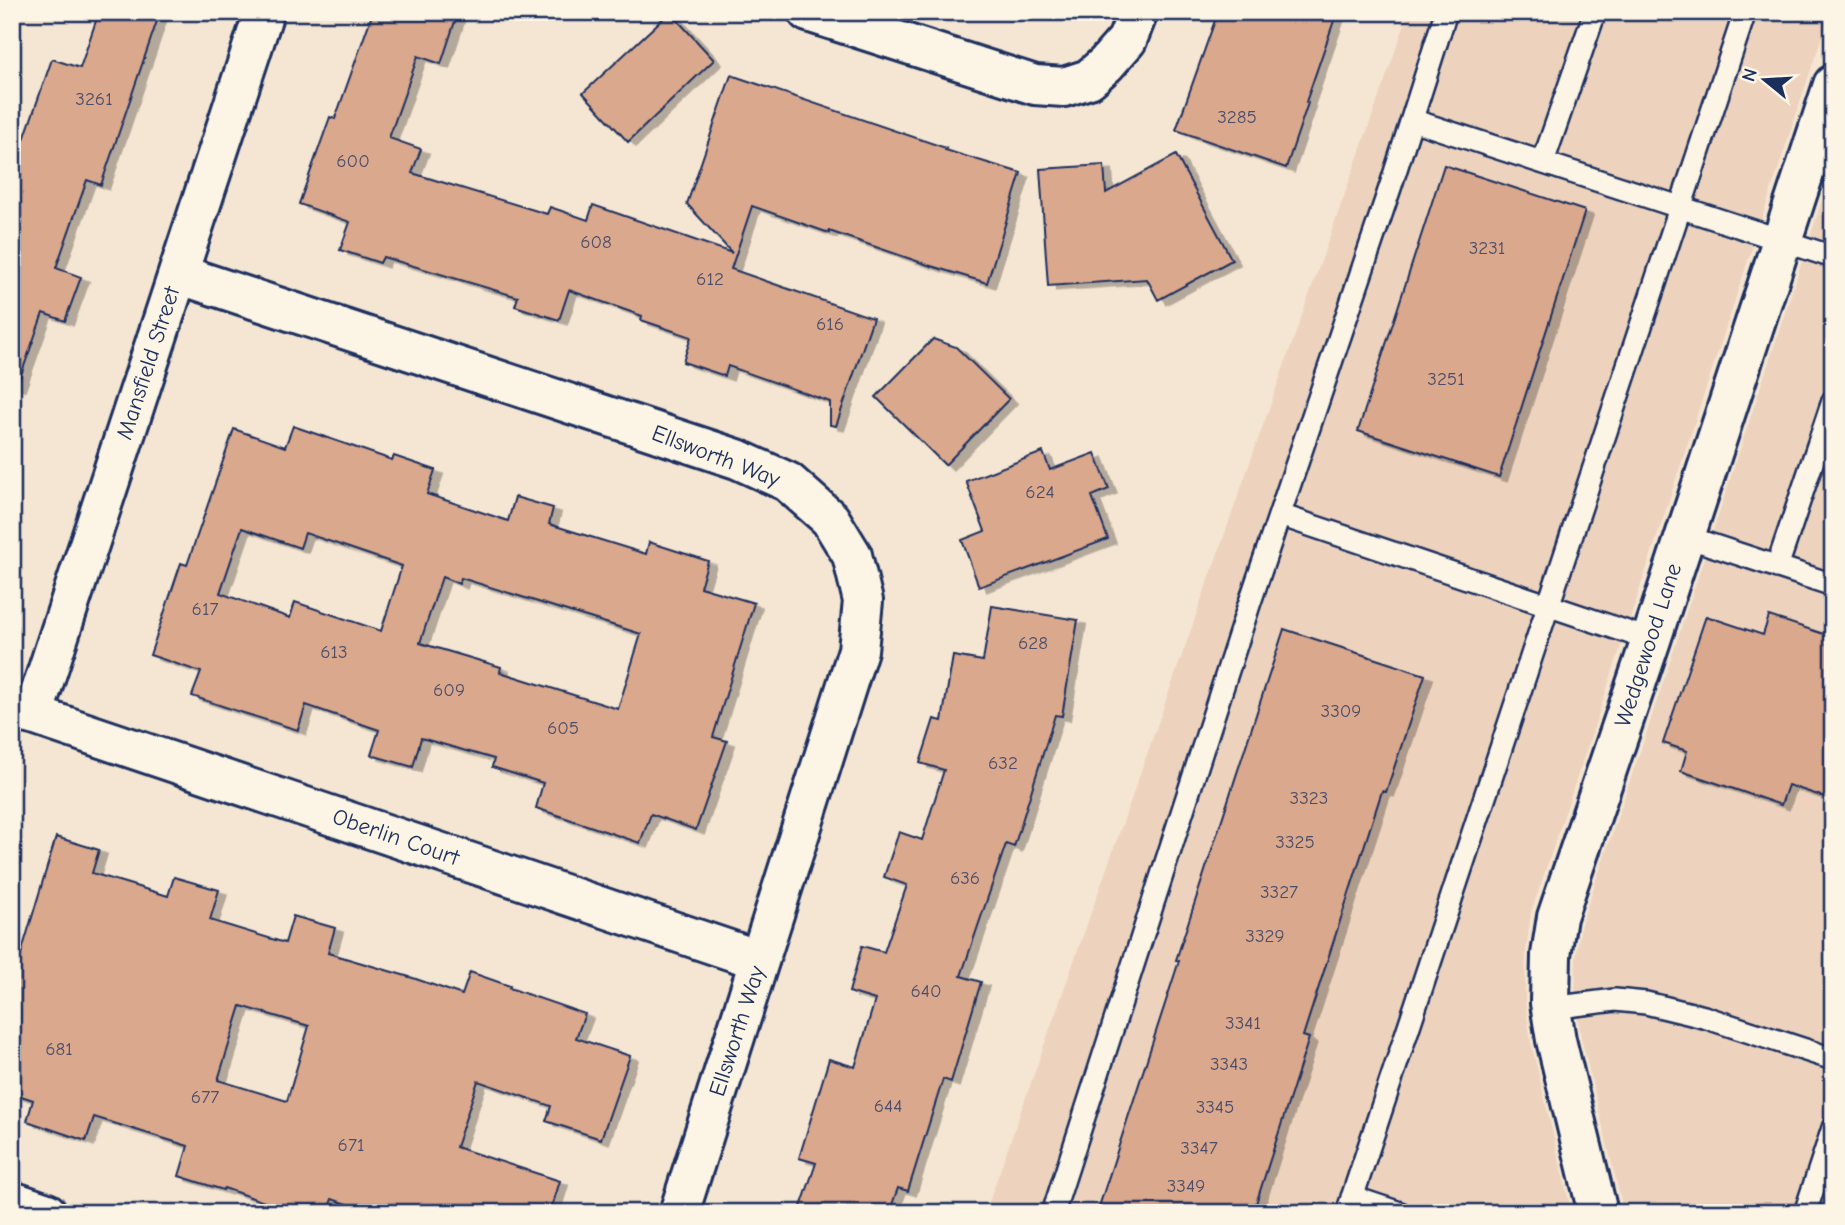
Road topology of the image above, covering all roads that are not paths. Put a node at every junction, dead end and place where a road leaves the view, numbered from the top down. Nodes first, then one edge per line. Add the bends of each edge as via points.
1 (264, 12) edge
2 (808, 12) edge
3 (1138, 12) edge
4 (1446, 12) edge
5 (1595, 12) edge
6 (1745, 12) edge
7 (1833, 85) edge
8 (1412, 120) junction
9 (1543, 162) junction
10 (1680, 207) junction
11 (1782, 240) junction
12 (1833, 257) edge
13 (178, 274) junction
14 (1833, 401) edge
15 (1280, 515) junction
16 (1684, 536) junction
17 (1777, 567) junction
18 (1833, 585) edge
19 (1548, 605) junction
20 (1651, 640) junction
21 (23, 712) edge
22 (759, 960) junction
23 (1551, 1009) junction
24 (1833, 1059) edge
25 (1833, 1128) edge
26 (12, 1201) edge
27 (1350, 1205) edge
28 (47, 1213) edge
29 (679, 1213) edge
30 (1052, 1213) edge
31 (1400, 1213) edge
32 (1598, 1213) edge
33 (1805, 1213) edge

1 - 13 street, Mansfield Street
2 - 3 street via 1035,85 1064,88 1089,79 1106,64 1127,40
4 - 8 lane
5 - 9 lane
6 - 10 lane
7 - 11 street, Wedgewood Lane
8 - 9 lane
8 - 15 lane
9 - 10 lane
10 - 11 lane
10 - 19 lane
11 - 12 lane
11 - 16 street, Wedgewood Lane
13 - 21 street, Mansfield Street
13 - 22 street, Ellsworth Way via 737,459 788,482 830,519 852,555 863,601 858,650
14 - 17 lane
15 - 19 lane
15 - 30 lane
16 - 17 lane
16 - 20 street, Wedgewood Lane
17 - 18 lane
19 - 20 lane
19 - 27 lane
20 - 23 street, Wedgewood Lane via 1557,917 1551,954
21 - 22 street, Oberlin Court
22 - 29 street, Ellsworth Way
23 - 24 lane via 1615,1000 1646,1003
23 - 32 street, Wedgewood Lane
25 - 33 lane
26 - 28 street
27 - 31 lane

